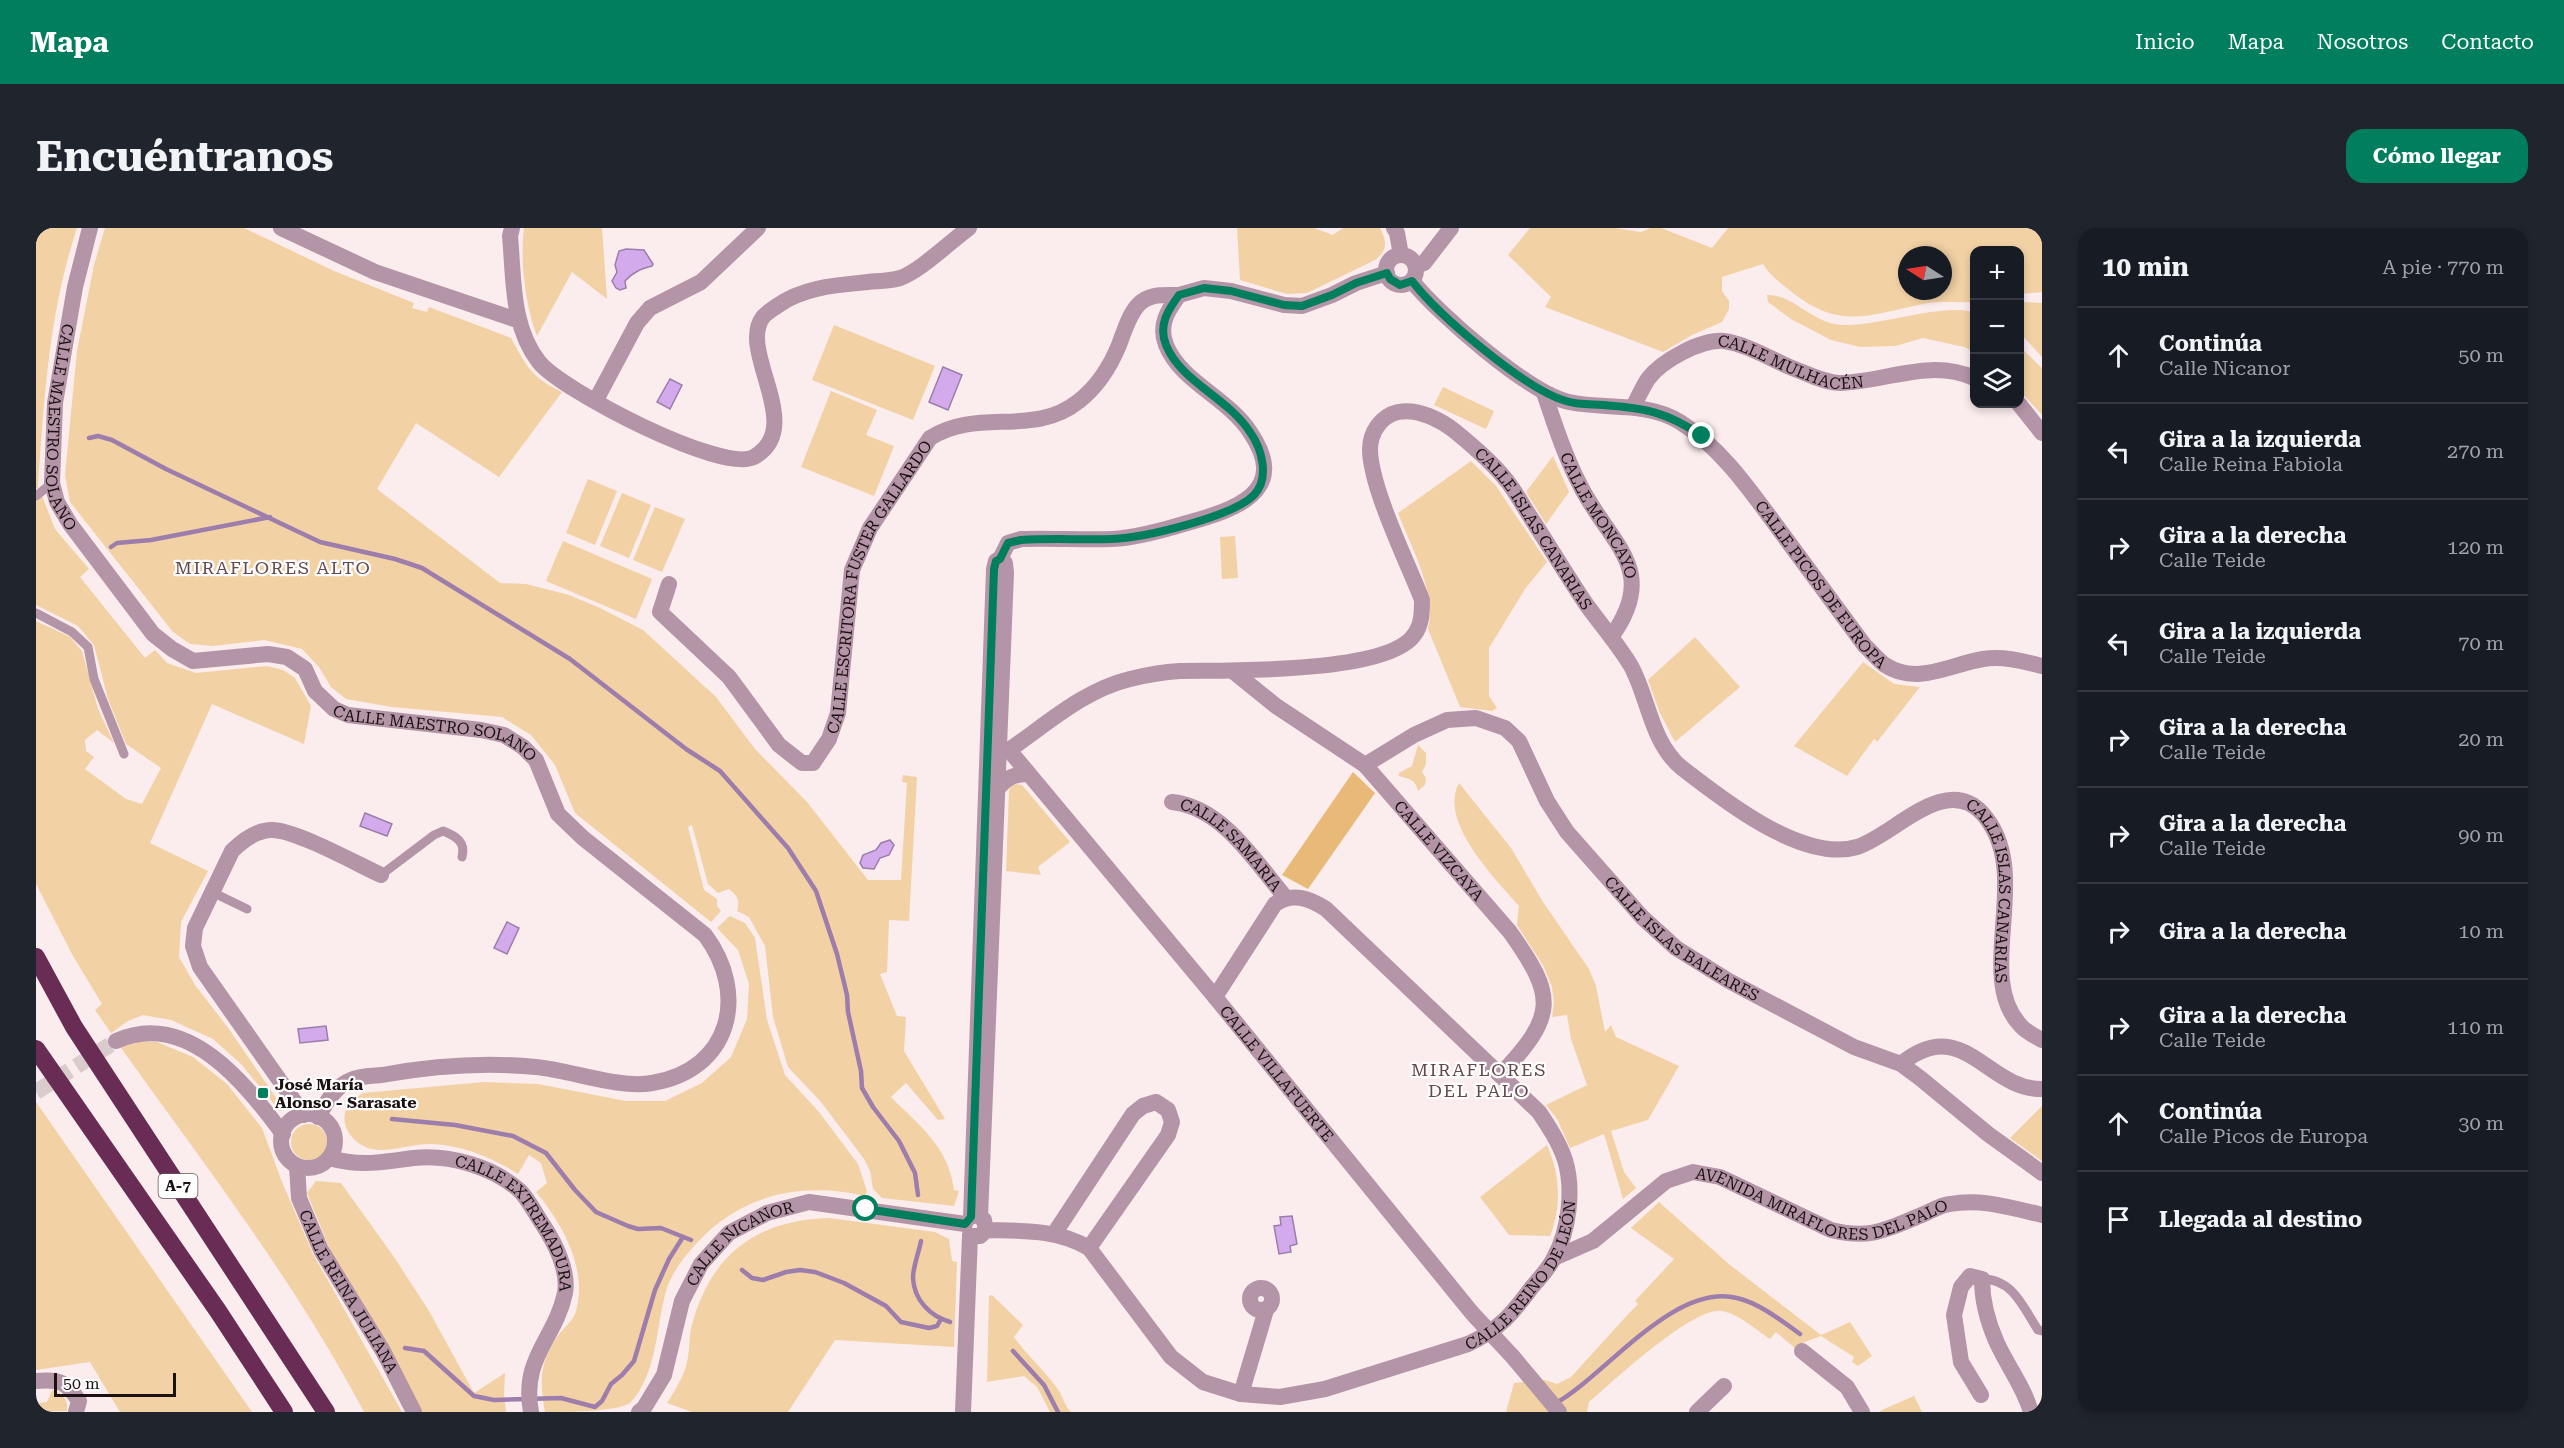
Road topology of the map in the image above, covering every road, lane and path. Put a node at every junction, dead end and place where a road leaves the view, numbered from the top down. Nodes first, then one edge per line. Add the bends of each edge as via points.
1 (90, 228) edge
2 (281, 228) edge
3 (512, 228) edge
4 (758, 228) edge
5 (969, 228) edge
6 (1394, 228) edge
7 (1451, 228) edge
8 (1401, 255) junction
9 (1387, 273) junction
10 (1414, 274) junction
11 (1179, 295) junction
12 (517, 320) junction
13 (1970, 377) edge
14 (1544, 393) junction
15 (596, 400) junction
16 (1633, 407) junction
17 (2022, 408) edge
18 (2042, 433) edge
19 (52, 483) junction
20 (36, 496) edge
21 (669, 584) dead end
22 (36, 613) edge
23 (1611, 637) junction
24 (2042, 666) edge
25 (1234, 672) junction
26 (998, 749) junction
27 (124, 754) dead end
28 (1365, 765) junction
29 (1028, 774) junction
30 (997, 789) junction
31 (1172, 802) dead end
32 (462, 857) dead end
33 (381, 875) joint
34 (212, 892) junction
35 (1285, 897) junction
36 (247, 909) dead end
37 (36, 957) edge
38 (1215, 997) junction
39 (2042, 1040) edge
40 (116, 1041) tunnel mouth
41 (36, 1049) edge
42 (1901, 1064) junction
43 (1500, 1075) junction
44 (2042, 1089) edge
45 (311, 1116) junction
46 (282, 1134) junction
47 (329, 1158) junction
48 (297, 1166) junction
49 (2042, 1173) edge
50 (2042, 1215) edge
51 (975, 1227) junction
52 (1054, 1234) junction
53 (1089, 1248) junction
54 (1554, 1258) junction
55 (1982, 1279) junction
56 (1266, 1310) dead end
57 (2042, 1331) edge
58 (1491, 1333) junction
59 (1802, 1351) dead end
60 (36, 1381) edge
61 (1724, 1386) dead end
62 (1241, 1394) junction
63 (1981, 1395) dead end
64 (76, 1412) edge
65 (284, 1412) edge
66 (327, 1412) edge
67 (414, 1412) edge
68 (531, 1412) edge
69 (639, 1412) edge
70 (963, 1412) edge
71 (974, 1412) edge
72 (1559, 1412) edge
73 (1696, 1412) edge
74 (1862, 1412) edge
75 (2031, 1412) edge

1 - 19 street, CALLE MAESTRO SOLANO via 75,287 55,403
2 - 12 street via 375,272
3 - 12 street
4 - 15 street via 701,282 650,308 637,323
5 - 15 street via 911,273 897,279 815,289 779,304 762,318 757,338 774,407 774,430 766,446 754,457 736,460 683,445
6 - 8 street
7 - 10 street
8 - 9 street via 1389,263
8 - 10 street via 1412,259
9 - 10 street via 1400,285
9 - 11 street via 1302,306 1204,288
10 - 14 street, CALLE PICOS DE EUROPA via 1422,294 1468,336
11 - 21 street, CALLE ESCRITORA FUSTER GALLARDO via 1156,295 1139,303 1107,370 1077,403 1047,418 965,423 945,428 930,438 870,528 852,570 838,713 829,738 813,763 802,763 779,746 729,677 660,612
11 - 26 street via 1164,316 1165,343 1192,380 1241,419 1261,454 1263,475 1255,494 1224,513 1114,539 1008,543 1003,566
12 - 15 street via 539,362
13 - 16 street, CALLE MULHACÉN via 1947,369 1922,369 1837,383 1726,341 1713,341 1681,354 1649,378
14 - 16 street, CALLE PICOS DE EUROPA via 1569,402
14 - 23 street, CALLE MONCAYO via 1581,488 1626,556 1632,597 1624,620
16 - 24 street, CALLE PICOS DE EUROPA via 1678,420 1702,436 1762,507 1865,646 1886,666 1907,674 1925,675 1983,659 2007,657
17 - 18 street
19 - 20 lane
19 - 45 street, CALLE MAESTRO SOLANO via 57,502 70,524 153,634 172,649 193,661 268,654 287,657 305,669 315,691 334,709 348,715 504,735 536,760 558,814 705,935 718,952 730,998 720,1040 696,1066 672,1078 651,1084 627,1083 536,1067 463,1066 402,1071 350,1080
22 - 27 lane via 72,632 88,647 94,679
23 - 25 street, CALLE ISLAS CANARIAS via 1507,481 1449,426 1419,412 1400,411 1384,417 1370,447 1379,489 1422,600 1422,618 1414,635 1386,654 1352,661
23 - 39 street, CALLE ISLAS CANARIAS via 1632,668 1663,745 1679,765 1774,832 1829,849 1857,847 1943,800 1960,800 1980,811 1998,839 2004,863 2002,981 2008,1005 2021,1027
25 - 26 street, CALLE ISLAS CANARIAS via 1177,671 1129,679 1077,702
25 - 28 street, CALLE VIZCAYA via 1276,706
26 - 29 street, CALLE VILLAFUERTE
26 - 30 street
26 - 51 street
28 - 42 street, CALLE ISLAS BALEARES via 1447,720 1476,718 1505,728 1520,741 1547,801 1567,832 1628,902 1676,948 1729,981 1854,1047
28 - 43 street, CALLE VIZCAYA via 1510,932 1542,984 1543,1018 1521,1053
29 - 30 street via 1015,774
29 - 38 street, CALLE VILLAFUERTE
30 - 51 street
31 - 35 street, CALLE SAMARIA via 1188,804 1230,830
32 - 33 lane via 462,843 443,831
33 - 34 street via 293,834 273,830 257,833 231,851
34 - 36 lane
34 - 45 street via 195,928 193,946 200,968
35 - 38 street via 1275,904
35 - 43 street, CALLE REINO DE LEÓN via 1313,901 1326,909
37 - 66 highway, A-7 via 74,1027
38 - 58 street, CALLE VILLAFUERTE
40 - 46 street via 133,1033 160,1032 197,1046 238,1078
41 - 65 highway, A-7
42 - 44 street via 1928,1048 1962,1050 2013,1083 2029,1090
42 - 49 street, CALLE ISLAS BALEARES
43 - 54 street, CALLE REINO DE LEÓN via 1539,1112 1565,1161 1565,1233
45 - 46 street via 290,1121
45 - 47 street via 329,1125 334,1144
46 - 48 street via 285,1156
47 - 48 street via 314,1168
47 - 68 street, CALLE EXTREMADURA via 352,1164 417,1158 454,1160 494,1173 521,1192 554,1243 567,1284 560,1313 533,1363 528,1382
48 - 67 street, CALLE REINA JULIANA via 299,1198 321,1250 383,1351
50 - 54 street, AVENIDA MIRAFLORES DEL PALO via 1995,1204 1948,1204 1880,1232 1850,1235 1831,1230 1720,1178 1693,1172 1666,1181 1593,1241
51 - 52 street, CALLE REINO DE LEÓN
51 - 69 street, CALLE NICANOR via 809,1202 767,1213 729,1233 701,1264 682,1301 664,1375
51 - 70 street
51 - 71 street
52 - 53 street, CALLE REINO DE LEÓN
52 - 53 street via 1133,1114 1156,1102 1168,1110 1172,1122 1168,1136
53 - 62 street, CALLE REINO DE LEÓN via 1171,1357 1203,1382
54 - 58 street, CALLE REINO DE LEÓN via 1515,1312
55 - 57 lane via 2006,1285
55 - 63 street via 1970,1276 1961,1287 1954,1316 1961,1362
55 - 75 street via 1984,1308
56 - 62 street
58 - 62 street, CALLE REINO DE LEÓN via 1409,1364 1325,1389 1280,1397
58 - 72 street, CALLE VILLAFUERTE
59 - 74 street via 1847,1386
60 - 64 street via 55,1379 70,1388 79,1401
61 - 73 street

